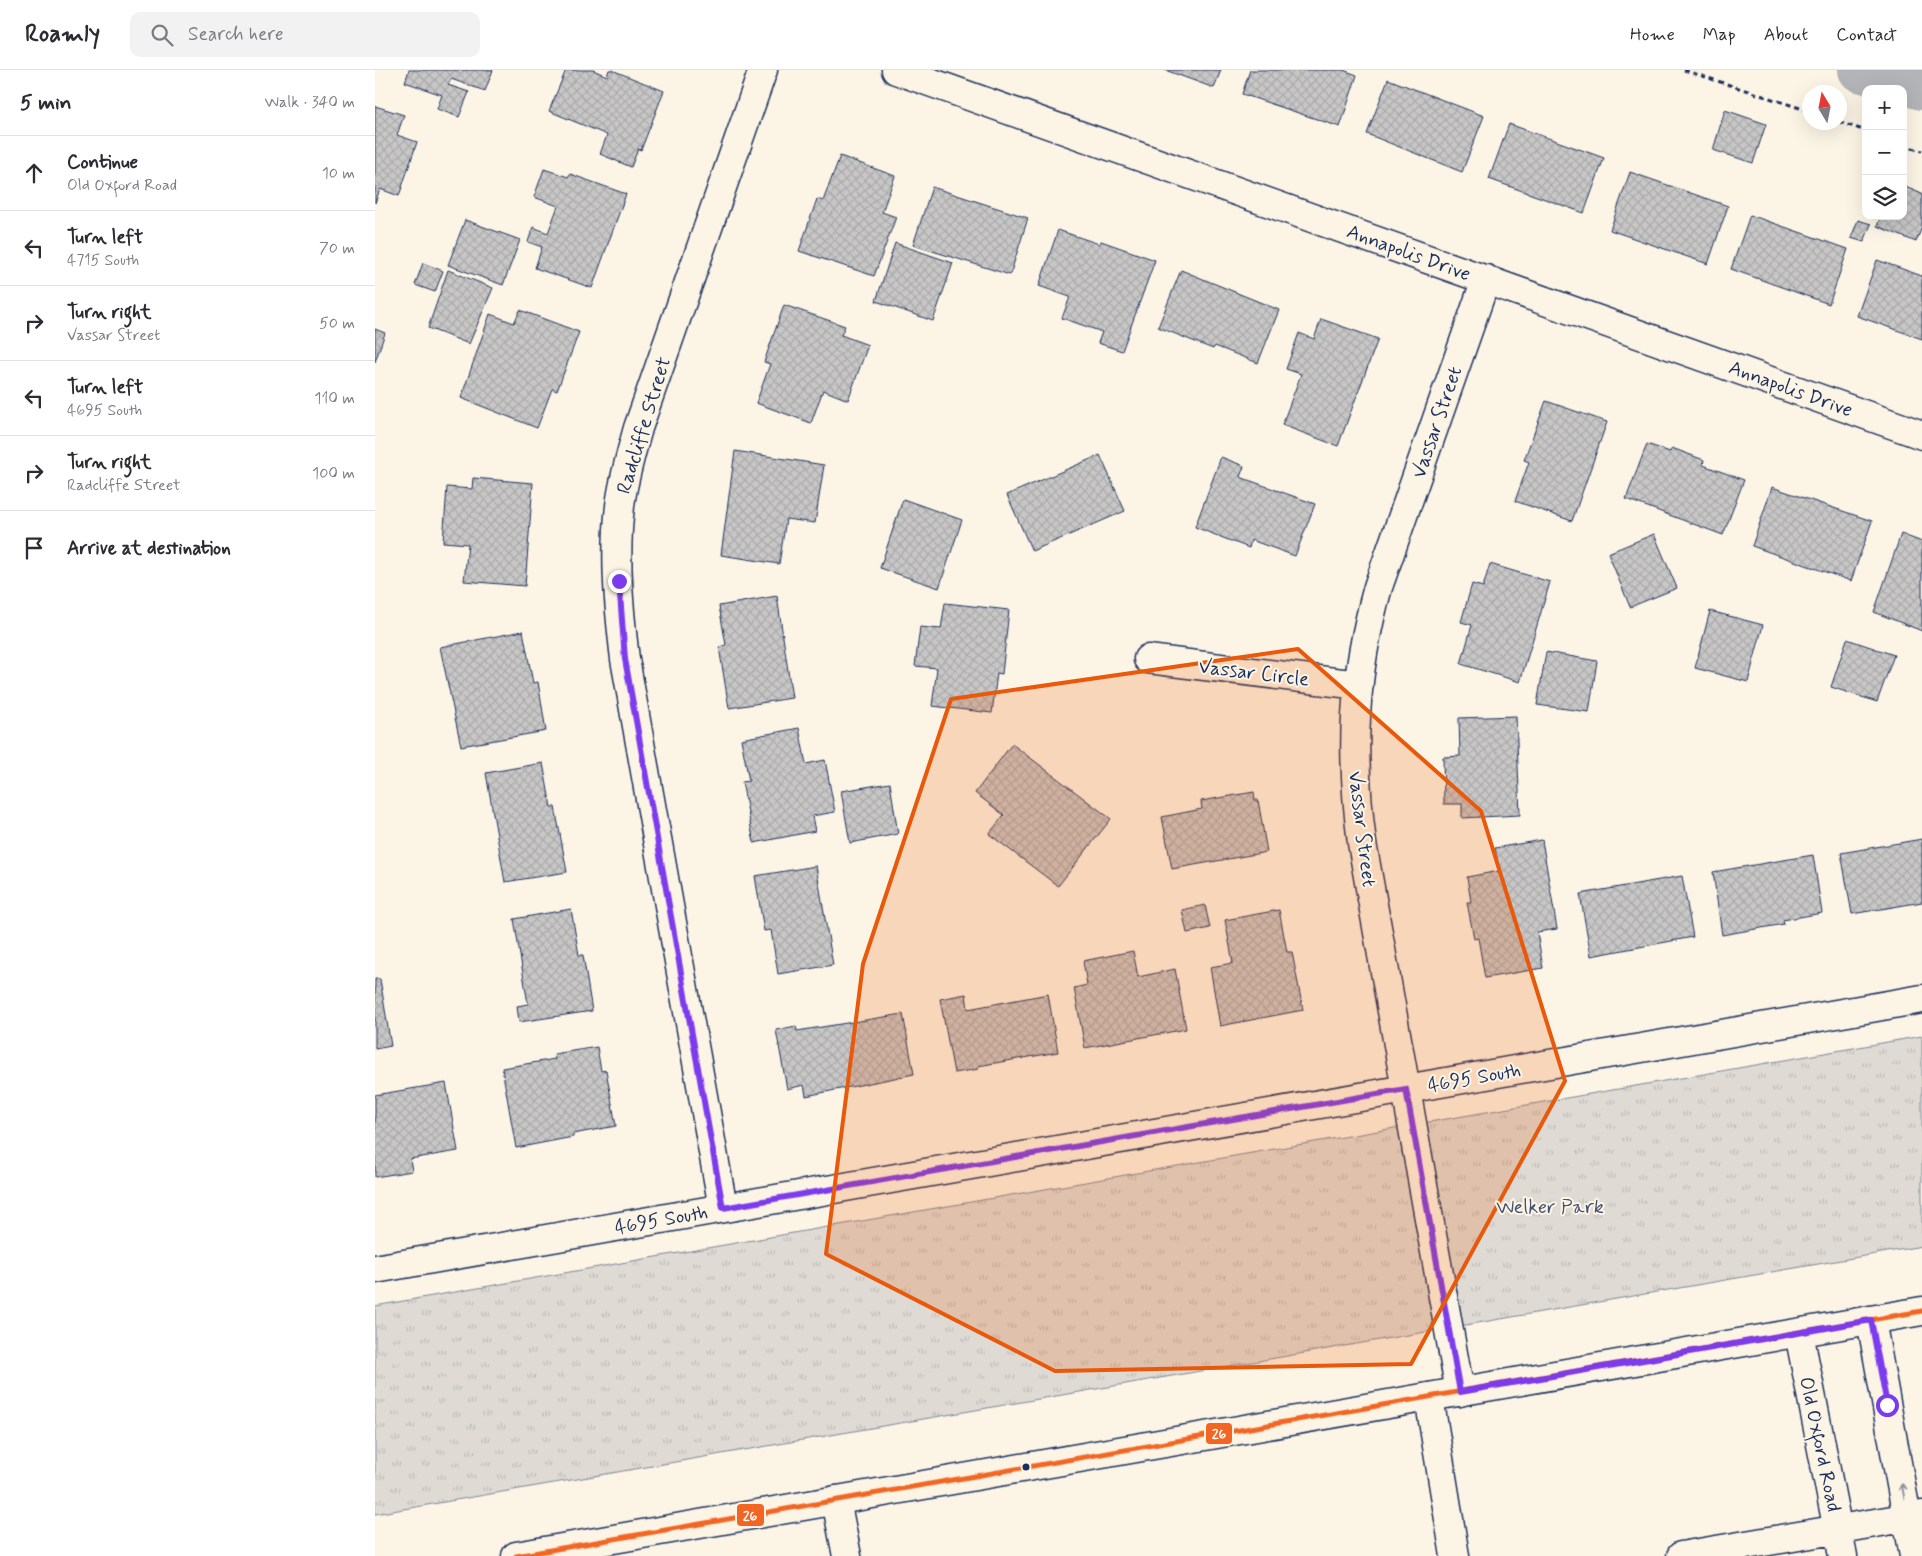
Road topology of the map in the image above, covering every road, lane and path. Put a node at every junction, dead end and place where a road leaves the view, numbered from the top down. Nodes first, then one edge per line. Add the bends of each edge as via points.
1 (763, 70) edge
2 (896, 70) edge
3 (1684, 70) edge
4 (1802, 109) edge
5 (1847, 125) edge
6 (1863, 130) edge
7 (1907, 146) edge
8 (1922, 152) edge
9 (1486, 280) junction
10 (1922, 435) edge
11 (1149, 659) dead end
12 (1359, 685) junction
13 (1922, 999) edge
14 (1406, 1089) junction
15 (723, 1208) junction
16 (375, 1269) edge
17 (1922, 1311) edge
18 (1871, 1320) junction
19 (1799, 1333) junction
20 (1460, 1392) junction
21 (1429, 1397) junction
22 (836, 1500) junction
23 (1915, 1516) edge
24 (1839, 1530) junction
25 (516, 1556) edge
26 (847, 1556) edge
27 (1455, 1556) edge
28 (1681, 1556) edge
29 (1843, 1556) edge
30 (1914, 1556) edge

1 - 15 street, Radcliffe Street via 638,428 620,506 618,545 625,659
2 - 9 street, Annapolis Drive
3 - 4 path
5 - 6 path
7 - 8 path
9 - 10 street, Annapolis Drive
9 - 12 street, Vassar Street via 1378,587
11 - 12 street, Vassar Circle
12 - 14 street, Vassar Street via 1354,757 1356,799
13 - 14 street, 4695 South
14 - 15 street, 4695 South
14 - 20 street, Vassar Street
15 - 16 street, 4695 South
17 - 18 street
18 - 19 street
23 -> 18 street
19 - 20 street
19 - 24 street, Old Oxford Road
20 - 21 street
21 - 22 street
21 - 27 street
22 - 25 street
22 - 26 street
23 - 24 street
23 - 30 street
24 - 28 street
24 - 29 street, Old Oxford Road

